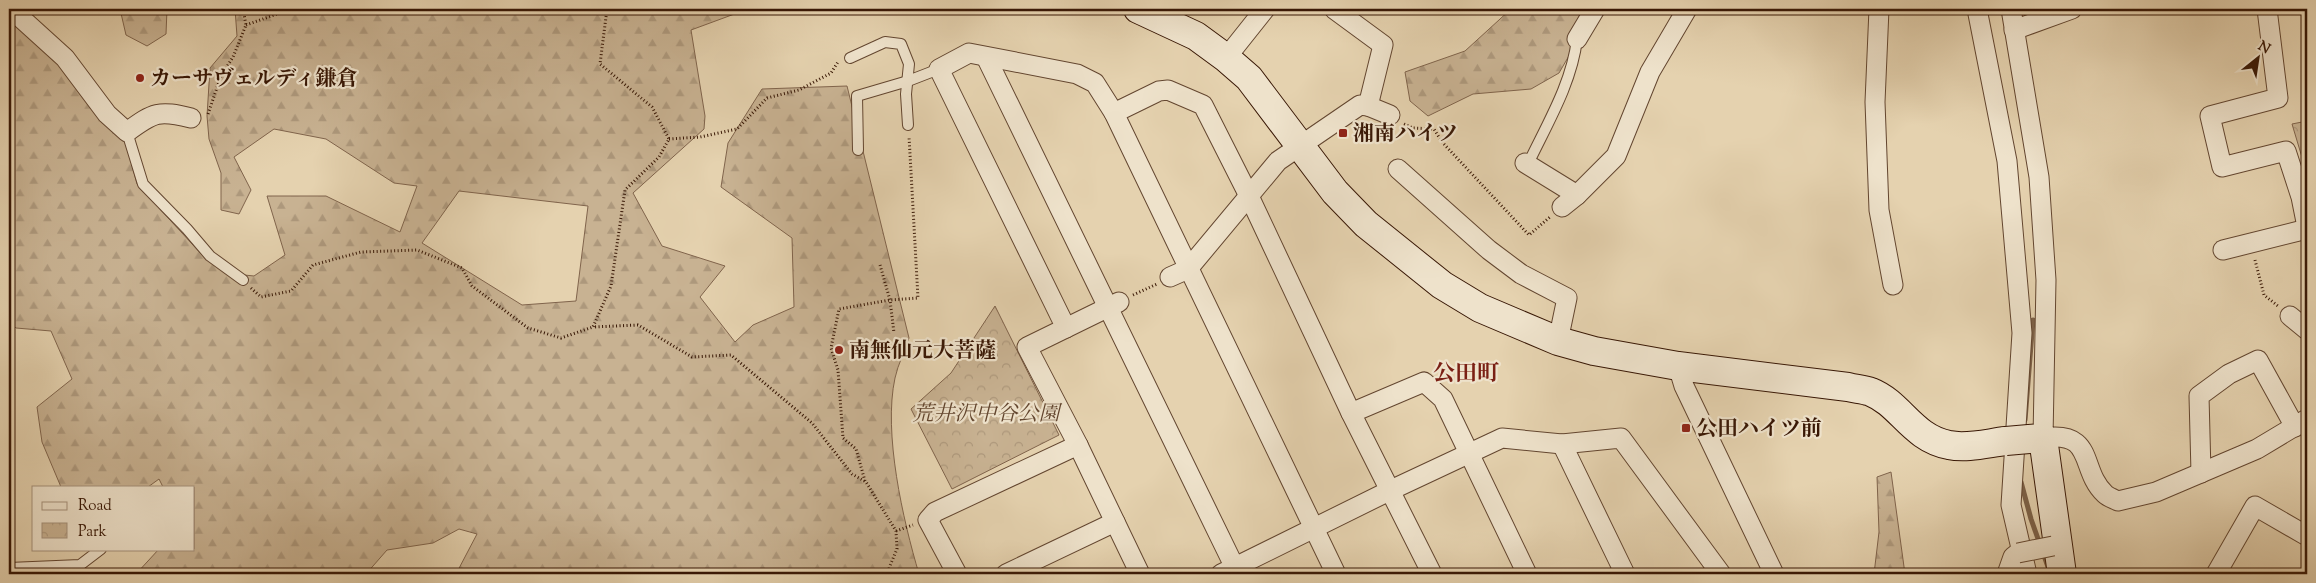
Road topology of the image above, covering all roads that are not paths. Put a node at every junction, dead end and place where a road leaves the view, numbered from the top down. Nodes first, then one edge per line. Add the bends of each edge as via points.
1 (11, 9) edge
2 (1138, 9) edge
3 (1265, 9) edge
4 (1334, 9) edge
5 (1596, 9) edge
6 (1687, 9) edge
7 (1879, 9) edge
8 (1977, 9) edge
9 (2072, 9) edge
10 (2266, 9) edge
11 (2055, 13) edge
12 (2013, 21) edge
13 (1982, 32) junction
14 (1577, 39) joint
15 (986, 56) junction
16 (850, 58) road end
17 (1226, 58) junction
18 (939, 70) junction
19 (908, 82) junction
20 (1368, 106) junction
21 (1114, 113) junction
22 (191, 118) road end
23 (1394, 118) road end
24 (908, 125) road end
25 (127, 132) junction
26 (1300, 146) junction
27 (858, 150) dead end
28 (1527, 163) joint
29 (1398, 169) dead end
30 (1577, 195) junction
31 (1250, 196) junction
32 (2304, 196) edge
33 (1562, 207) dead end
34 (2307, 228) edge
35 (2223, 250) dead end
36 (1188, 269) junction
37 (1170, 278) road end
38 (243, 280) road end
39 (1893, 285) dead end
40 (1114, 305) junction
41 (2290, 316) road end
42 (1066, 328) junction
43 (2307, 330) edge
44 (1558, 341) junction
45 (1678, 366) junction
46 (1351, 413) junction
47 (2301, 423) edge
48 (2026, 439) junction
49 (1562, 444) junction
50 (1078, 445) junction
51 (1470, 453) junction
52 (2201, 473) junction
53 (1391, 490) junction
54 (1115, 522) junction
55 (1314, 528) junction
56 (2307, 536) edge
57 (2056, 546) junction
58 (100, 550) edge
59 (9, 568) edge
60 (1231, 572) edge
61 (957, 574) edge
62 (1006, 574) edge
63 (1140, 574) edge
64 (1336, 574) edge
65 (1432, 574) edge
66 (1527, 574) edge
67 (1625, 574) edge
68 (1721, 574) edge
69 (1774, 574) edge
70 (2007, 574) edge
71 (2027, 574) edge
72 (2062, 574) edge
73 (2216, 574) edge

1 - 25 street via 66,58 107,114
2 - 17 street via 1196,36
3 - 17 street
4 - 20 street via 1383,45
5 - 14 street
6 - 30 street via 1650,72 1616,156
7 - 39 street via 1876,102 1879,210
8 - 13 street
9 - 11 street
10 - 32 street via 2278,98 2210,116 2222,166 2286,151
11 - 12 street
12 - 13 street
12 - 48 street via 2039,176 2046,280
13 - 71 street via 2007,161 2022,333 2011,505
14 - 28 lane via 1568,78
15 - 18 street via 969,53
15 - 21 street via 1077,74 1095,82
15 - 40 street
16 - 19 lane via 885,42 901,44 909,64
17 - 26 street via 1249,78
18 - 19 lane
18 - 42 street
19 - 24 lane
19 - 27 lane via 857,96
20 - 23 street
20 - 26 street via 1360,104
21 - 31 street via 1159,91 1168,90 1203,105
21 - 36 street
22 - 25 street via 157,113
25 - 38 lane via 143,184 210,256
26 - 31 street via 1278,161
26 - 44 street via 1335,192 1366,224 1442,285 1480,308
28 - 30 street
29 - 44 street via 1489,250 1521,274 1567,298
30 - 33 street
31 - 36 street
31 - 46 street
32 - 34 street
34 - 35 street via 2253,252
36 - 37 street
36 - 55 street
40 - 42 street
40 - 60 street
41 - 43 street
42 - 50 street via 1027,347
44 - 45 street
45 - 48 street via 1871,392 1913,428 1930,439 1949,445
45 - 69 street via 1684,386
46 - 51 street via 1424,382 1443,399
46 - 53 street
47 - 52 street via 2257,449
47 - 52 street via 2258,360 2229,374 2199,396
48 - 52 street via 2060,435 2077,444 2087,457 2098,486 2118,501 2156,492
48 - 57 street
49 - 51 street via 1502,438
49 - 67 street
49 - 68 street via 1622,438
50 - 54 street
50 - 61 street via 935,512 928,520
51 - 53 street
51 - 66 street
53 - 55 street
53 - 65 street
54 - 62 street
54 - 63 street
55 - 60 street
55 - 64 street
56 - 73 street via 2255,506
57 - 70 street, bridge via 2018,553 2013,557
57 - 72 street
58 - 59 lane via 80,565

